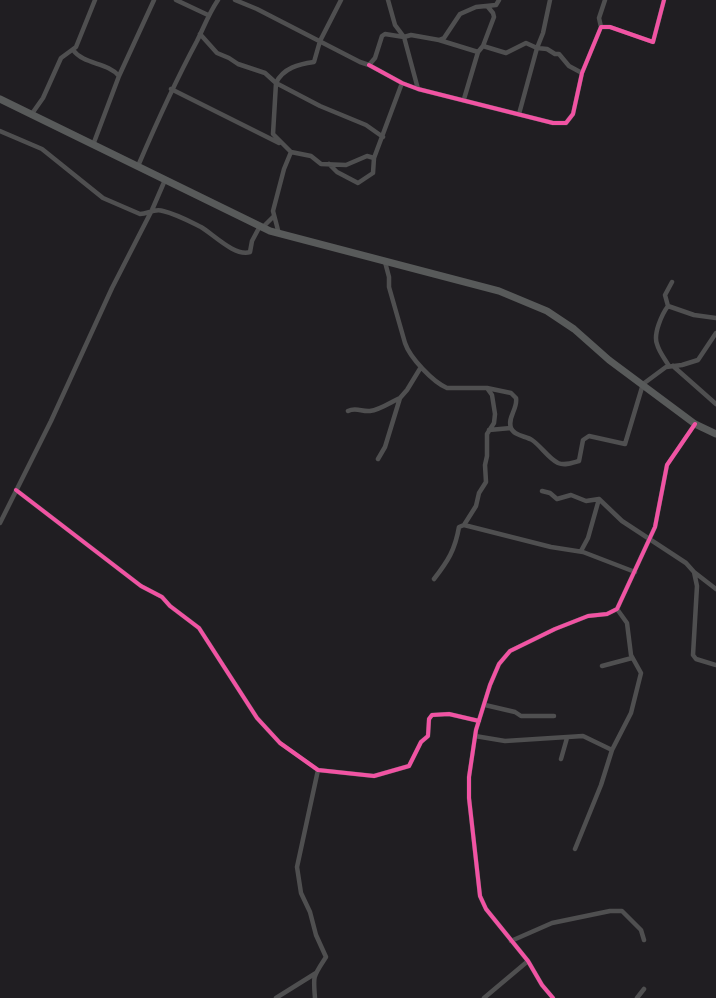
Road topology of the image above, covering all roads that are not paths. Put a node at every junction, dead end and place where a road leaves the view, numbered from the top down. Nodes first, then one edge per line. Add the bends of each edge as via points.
1 (95, 0) edge
2 (154, 0) edge
3 (176, 0) edge
4 (218, 0) edge
5 (235, 0) edge
6 (341, 0) edge
7 (388, 0) edge
8 (550, 0) edge
9 (605, 0) edge
10 (664, 0) edge
11 (499, 1) edge
12 (488, 7) junction
13 (208, 15) junction
14 (494, 17) junction
15 (601, 27) junction
16 (200, 34) junction
17 (404, 37) junction
18 (439, 40) junction
19 (320, 41) junction
20 (483, 46) junction
21 (536, 48) junction
22 (73, 50) junction
23 (478, 52) junction
24 (369, 65) junction
25 (582, 72) junction
26 (120, 76) junction
27 (276, 83) junction
28 (402, 83) junction
29 (171, 89) junction
30 (418, 89) junction
31 (0, 99) edge
32 (464, 100) junction
33 (519, 114) junction
34 (31, 115) junction
35 (0, 131) edge
36 (383, 137) junction
37 (93, 145) junction
38 (286, 146) junction
39 (291, 152) junction
40 (374, 158) junction
41 (329, 164) junction
42 (138, 166) junction
43 (165, 180) junction
44 (152, 210) junction
45 (273, 217) junction
46 (261, 227) junction
47 (279, 234) junction
48 (386, 262) junction
49 (672, 282) dead end
50 (668, 306) junction
51 (716, 318) edge
52 (716, 333) edge
53 (671, 366) junction
54 (421, 367) junction
55 (643, 384) junction
56 (487, 388) junction
57 (400, 398) junction
58 (716, 404) edge
59 (348, 411) dead end
60 (695, 424) junction
61 (511, 428) junction
62 (489, 430) junction
63 (716, 434) edge
64 (378, 458) dead end
65 (16, 490) junction
66 (542, 491) dead end
67 (599, 499) junction
68 (0, 523) edge
69 (464, 525) junction
70 (650, 540) junction
71 (581, 551) junction
72 (635, 572) junction
73 (694, 572) junction
74 (434, 579) dead end
75 (716, 589) edge
76 (617, 608) junction
77 (632, 658) junction
78 (716, 665) edge
79 (602, 666) dead end
80 (484, 705) junction
81 (554, 716) dead end
82 (479, 721) junction
83 (475, 736) junction
84 (567, 738) junction
85 (612, 750) junction
86 (561, 759) dead end
87 (318, 770) junction
88 (575, 849) dead end
89 (644, 940) dead end
90 (511, 941) junction
91 (528, 961) junction
92 (316, 973) junction
93 (644, 989) dead end
94 (276, 998) edge
95 (315, 998) edge
96 (484, 998) edge
97 (554, 998) edge
98 (637, 998) edge

1 - 22 street
2 - 26 street
3 - 13 street
4 - 13 street
5 - 19 street
6 - 19 street
7 - 17 street via 395,25
8 - 21 street via 543,33
9 - 15 street via 599,18
10 - 15 street via 653,42
11 - 12 street
11 - 14 street
12 - 14 street
12 - 18 street via 482,6 460,14 444,38
13 - 16 street
14 - 20 street
15 - 25 street
16 - 27 street via 217,53 238,64 265,73
16 - 29 street
17 - 18 street via 411,35
17 - 24 street via 385,34 382,36 375,58
17 - 30 street
18 - 23 street
19 - 24 street
19 - 27 street via 314,62 296,65 281,75
20 - 21 street via 506,53 526,43
20 - 23 street
21 - 25 street via 559,54 569,66
21 - 33 street
22 - 26 street via 79,57 113,70
22 - 34 street via 61,58 43,98
23 - 32 street
24 - 28 street
25 - 33 street via 573,114 566,123 552,123
26 - 37 street
27 - 36 street via 320,106 366,125
27 - 38 street via 273,134
28 - 30 street
28 - 36 street
29 - 38 street
29 - 42 street
30 - 32 street
31 - 34 main road
32 - 33 street
34 - 37 main road
35 - 44 street via 51,155 103,198 140,214
36 - 40 street
37 - 42 main road
38 - 39 street
39 - 41 street via 311,156 319,163
39 - 45 street via 284,169
40 - 41 street via 367,156 346,165
40 - 41 street via 373,173 358,183 337,172
42 - 43 main road
43 - 44 street
43 - 46 main road
44 - 46 street via 168,212 202,228 228,247 247,253 251,251 252,241
44 - 65 street
45 - 46 street
45 - 47 street
46 - 47 main road
47 - 48 main road
48 - 54 street via 389,287 404,343
48 - 55 main road via 499,291 528,303 574,329 609,360
49 - 50 street via 665,295
50 - 51 street via 694,315
50 - 53 street via 659,323 656,343
52 - 53 street via 698,360
53 - 55 street via 660,370
53 - 58 street
54 - 56 street via 436,382 447,388
54 - 57 street
55 - 60 main road
55 - 61 street via 625,444 589,436 583,440 578,461 570,464 557,463 537,444
56 - 61 street via 511,394 516,398 517,405 510,420
56 - 62 street via 495,407 494,423
57 - 59 street via 376,410
57 - 64 street via 385,447
60 - 63 main road
60 - 70 street via 667,465 655,527
61 - 62 street
62 - 69 street via 486,434 486,482 479,493 476,506
65 - 68 street
65 - 87 street via 141,586 162,597 199,628 257,718 280,743
66 - 67 street via 557,499 571,495 586,501
67 - 70 street
67 - 71 street via 588,538
69 - 71 street via 551,547
69 - 74 street via 459,528 453,551
70 - 72 street
70 - 73 street via 686,563
71 - 72 street
72 - 76 street
73 - 75 street
73 - 78 street via 697,586 693,655 696,659
76 - 77 street via 629,627
76 - 80 street via 607,614 588,616 555,629 510,651 499,664
77 - 79 street
77 - 85 street via 641,673 638,691 631,713
80 - 81 street via 515,712 520,716
80 - 82 street
82 - 83 street
82 - 87 street via 449,714 432,715 429,719 428,736 421,742 409,766 374,776
83 - 84 street via 505,741
83 - 90 street via 469,787 480,896 486,909
84 - 85 street via 583,736
84 - 86 street
85 - 88 street
87 - 92 street via 297,867 301,893 326,958
89 - 90 street via 641,930 622,912 610,911 552,923
90 - 91 street
91 - 96 street
91 - 97 street via 542,985
92 - 94 street
92 - 95 street via 312,983
93 - 98 street

